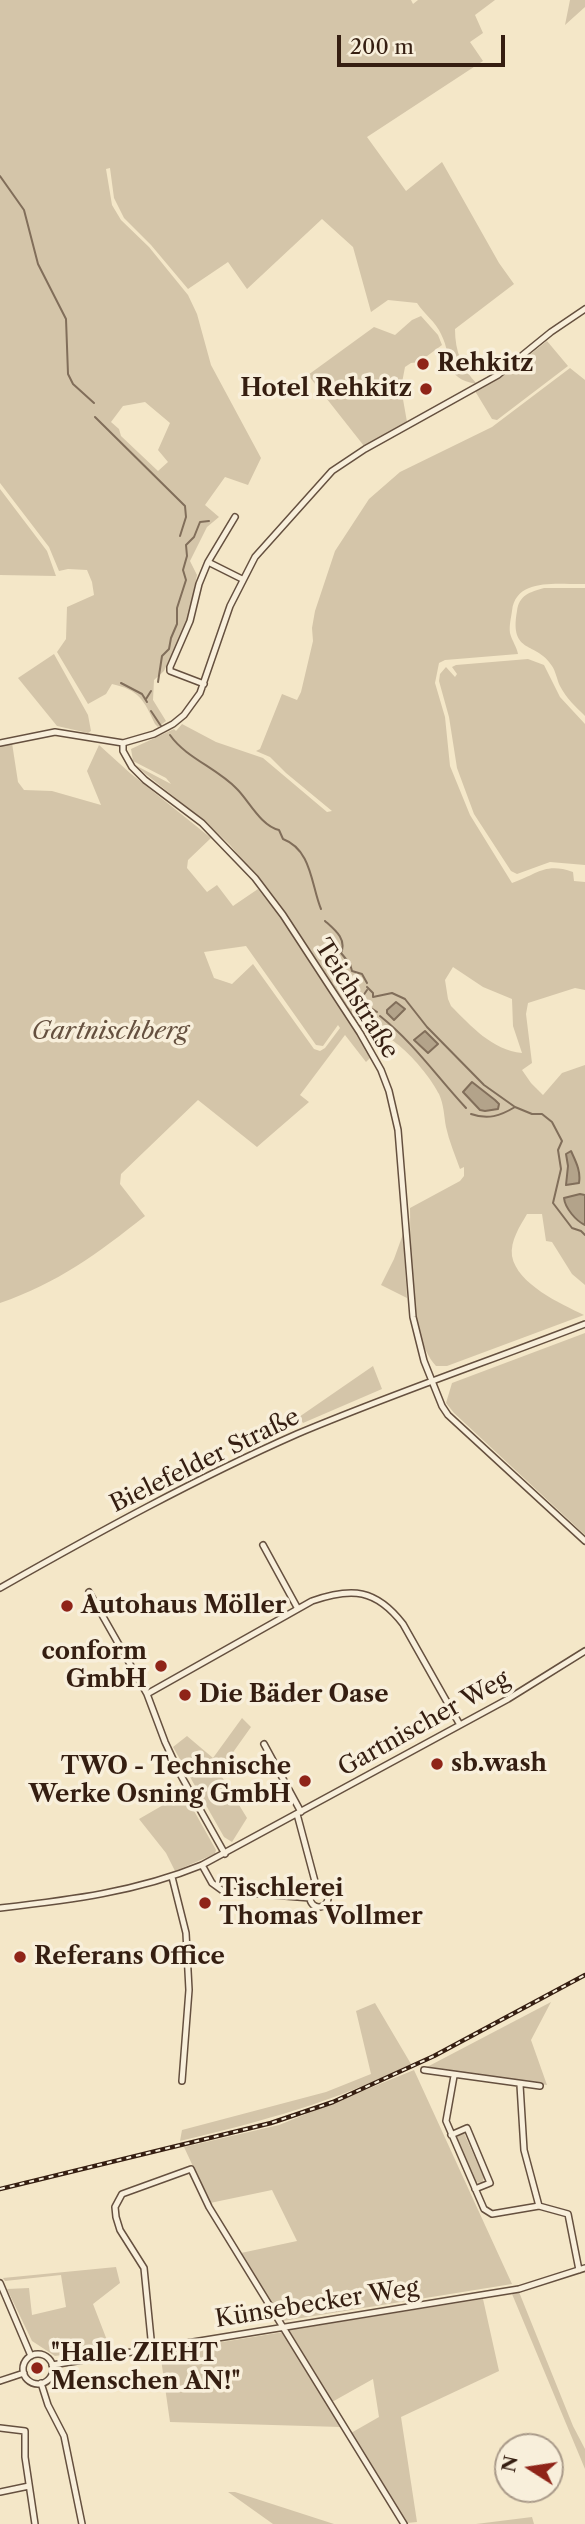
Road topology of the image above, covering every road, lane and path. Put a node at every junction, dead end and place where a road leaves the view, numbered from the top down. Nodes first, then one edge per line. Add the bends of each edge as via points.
1 (585, 309) edge
2 (235, 517) dead end
3 (208, 562) junction
4 (242, 579) junction
5 (204, 684) junction
6 (0, 743) edge
7 (122, 743) junction
8 (585, 1324) edge
9 (432, 1382) junction
10 (585, 1541) edge
11 (263, 1545) dead end
12 (0, 1588) edge
13 (89, 1592) dead end
14 (298, 1609) junction
15 (585, 1651) edge
16 (147, 1695) junction
17 (460, 1725) junction
18 (264, 1744) dead end
19 (299, 1813) junction
20 (225, 1854) junction
21 (202, 1865) junction
22 (172, 1877) junction
23 (317, 1889) junction
24 (310, 1898) junction
25 (0, 1908) edge
26 (424, 2070) dead end
27 (454, 2076) junction
28 (182, 2081) dead end
29 (520, 2085) junction
30 (540, 2086) dead end
31 (452, 2135) junction
32 (475, 2189) junction
33 (539, 2206) junction
34 (582, 2269) edge
35 (0, 2283) edge
36 (284, 2327) junction
37 (152, 2349) junction
38 (31, 2356) junction
39 (52, 2365) junction
40 (24, 2373) junction
41 (0, 2381) edge
42 (41, 2383) junction
43 (0, 2428) edge
44 (29, 2486) junction
45 (0, 2492) edge
46 (34, 2524) edge
47 (82, 2524) edge
48 (404, 2524) edge

1 - 4 street via 498,375 332,471 255,557
2 - 3 street
3 - 4 street
3 - 5 street via 170,667 170,671
4 - 5 street
5 - 7 street via 192,706 173,724
6 - 7 street via 55,732
7 - 9 street, Teichstraße via 132,767 202,823 254,878 283,915 381,1070 398,1130 411,1303
8 - 9 street, Bielefelder Straße
9 - 10 street, Teichstraße via 448,1415
9 - 12 street, Bielefelder Straße via 299,1434 190,1485
11 - 14 street
13 - 16 street
14 - 16 street
14 - 17 street via 340,1592 383,1603 402,1624
15 - 17 street, Gartnischer Weg
16 - 20 street via 169,1752
17 - 19 street, Gartnischer Weg
18 - 19 street
19 - 20 street, Gartnischer Weg
19 - 23 street
20 - 21 street, Gartnischer Weg
21 - 22 street, Gartnischer Weg
21 - 24 street via 212,1884 223,1891
22 - 25 street, Gartnischer Weg via 107,1894
22 - 28 street via 186,1933 189,1990
23 - 24 street
23 - 24 street via 326,1892 326,1903 316,1907
26 - 27 street
27 - 29 street
27 - 31 street via 446,2121
29 - 30 street
29 - 33 street via 524,2150
31 - 32 street
31 - 32 street via 467,2128 490,2183
32 - 33 street via 484,2209 492,2214
33 - 34 street via 568,2214
34 - 36 street, Künsebecker Weg via 519,2288
35 - 38 street
36 - 37 street, Künsebecker Weg
36 - 37 street via 209,2207 191,2169 122,2194 115,2207 120,2230 144,2268
36 - 48 street
37 - 39 street, Künsebecker Weg
38 - 39 street via 44,2355
38 - 40 street
39 - 42 street via 51,2376
40 - 41 street
40 - 42 street via 30,2382
42 - 47 street via 64,2435
43 - 44 street via 25,2431
44 - 45 street
44 - 46 street

